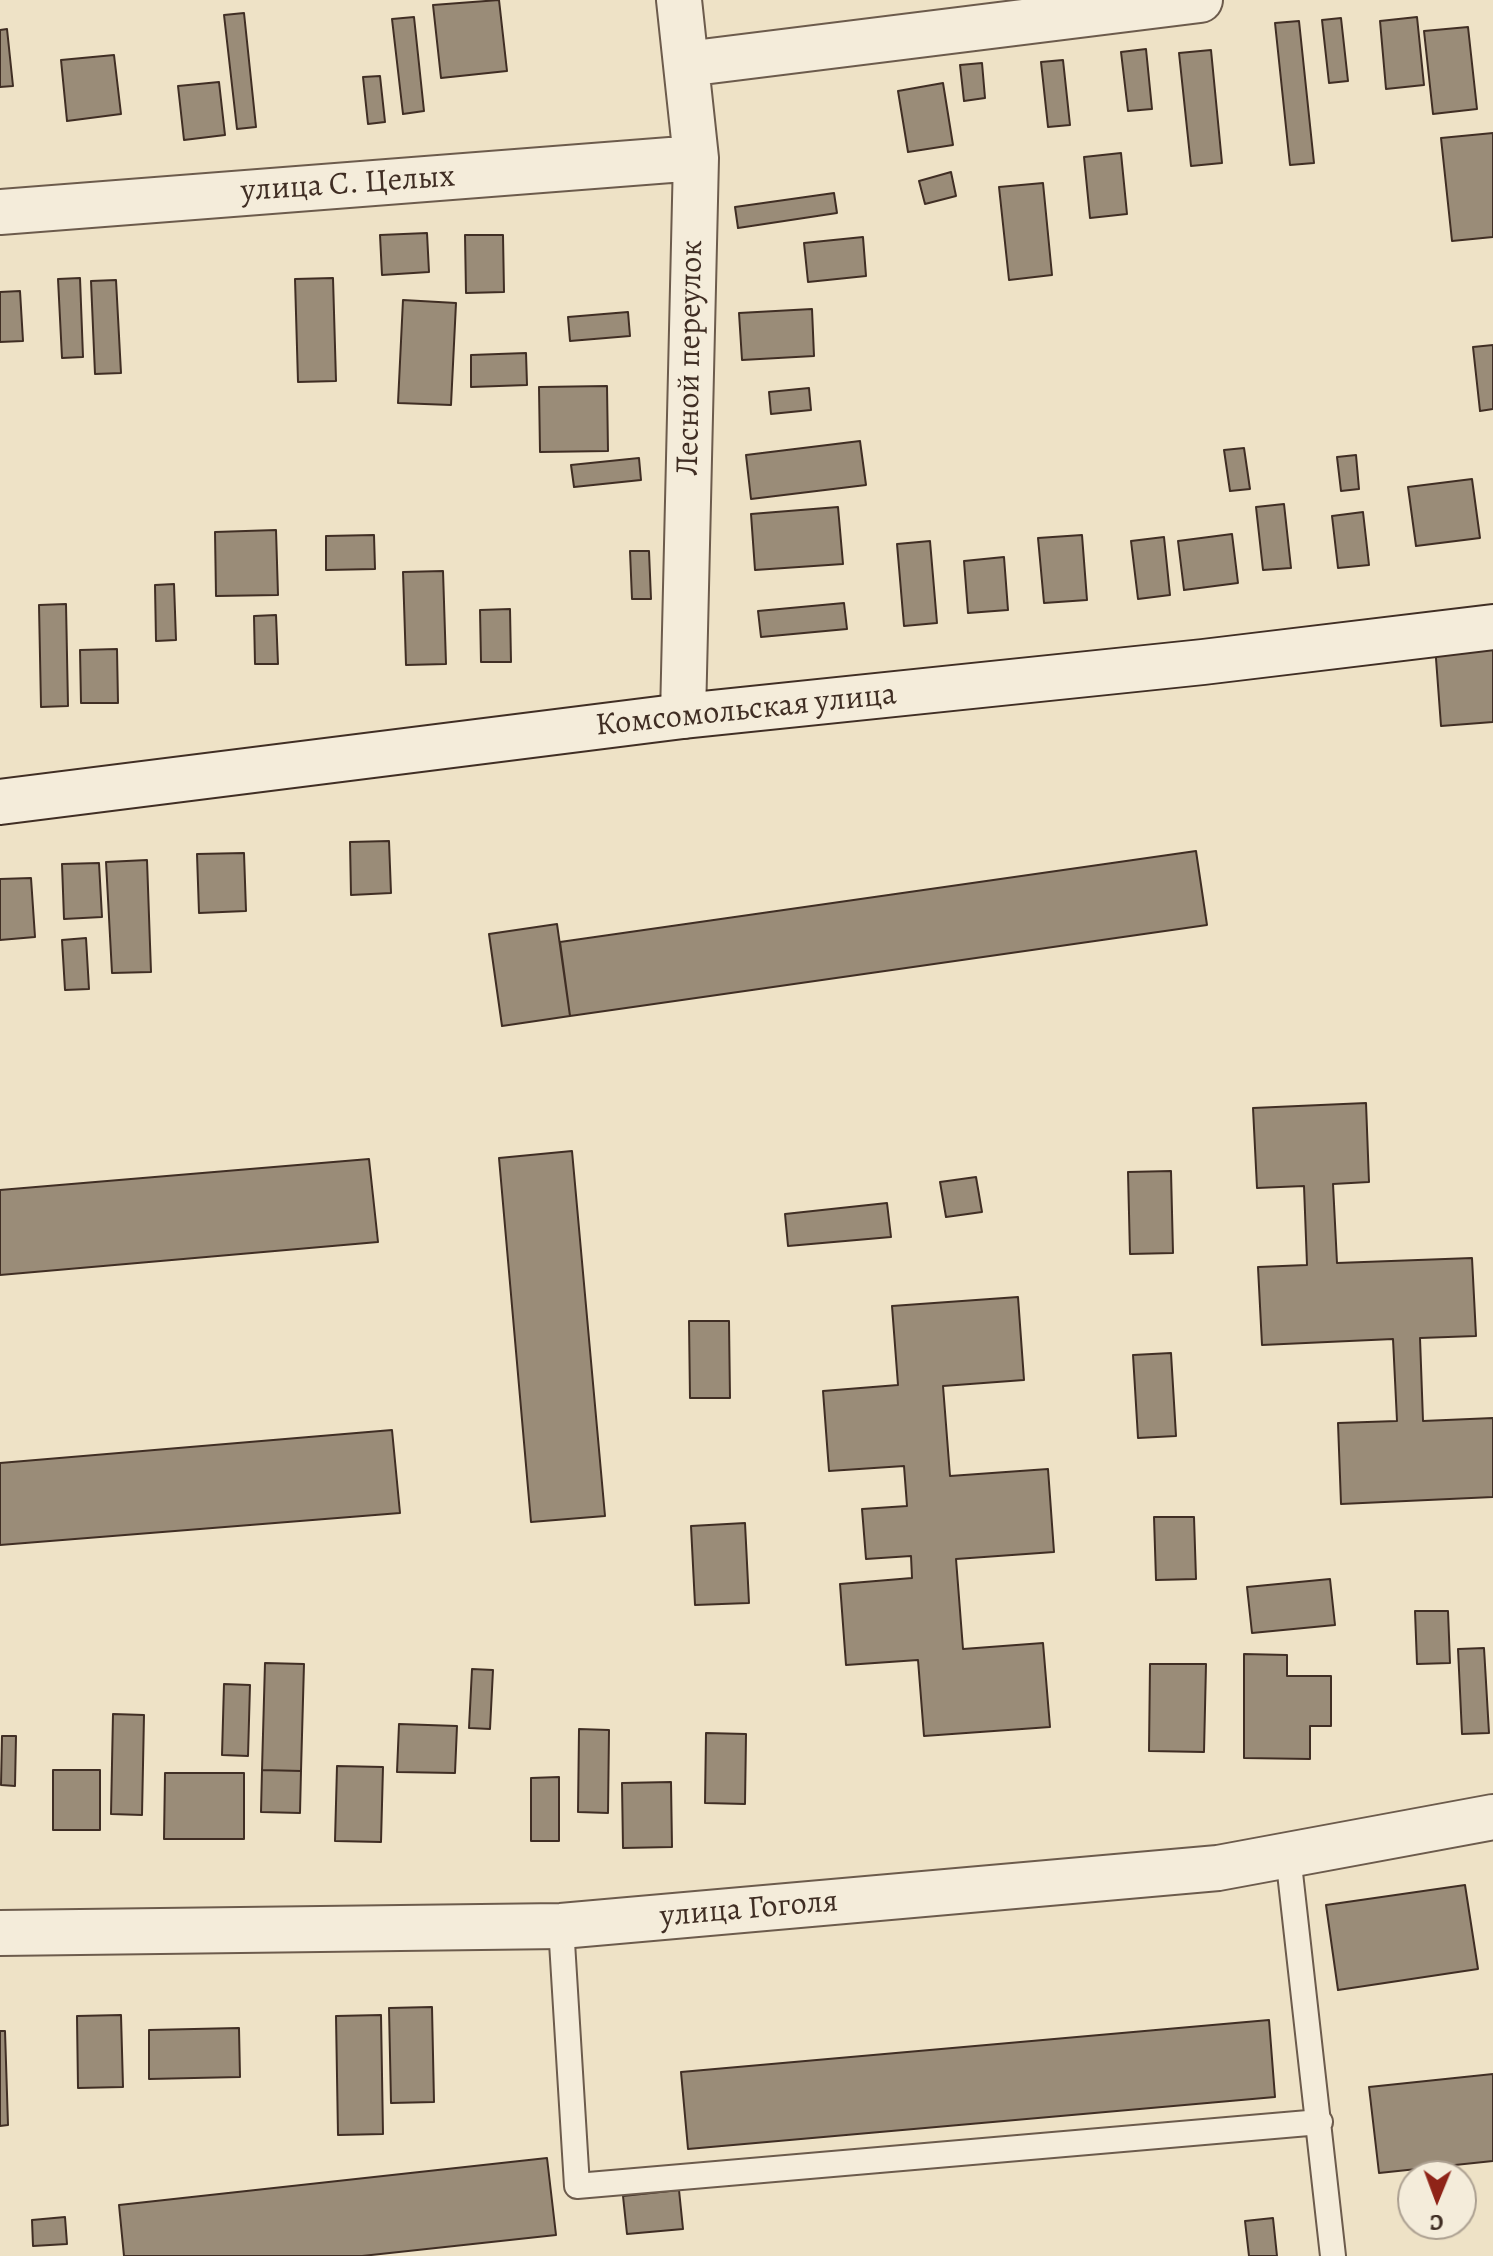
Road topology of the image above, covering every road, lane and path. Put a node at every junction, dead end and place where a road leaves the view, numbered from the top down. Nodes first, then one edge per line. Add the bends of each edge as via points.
1 (679, 0) edge
2 (1200, 0) edge
3 (686, 64) junction
4 (696, 158) junction
5 (0, 212) edge
6 (1493, 627) edge
7 (683, 716) junction
8 (0, 802) edge
9 (1493, 1817) edge
10 (1288, 1855) junction
11 (561, 1926) junction
12 (0, 1933) edge
13 (1320, 2122) junction
14 (1333, 2256) edge

1 - 3 street, Лесной переулок
2 - 3 street
3 - 4 street, Лесной переулок
4 - 5 street, улица С. Целых
4 - 7 street, Лесной переулок
6 - 7 street, Комсомольская улица
7 - 8 street, Комсомольская улица
9 - 10 street, улица Гоголя
10 - 11 street, улица Гоголя via 1218,1868
10 - 13 lane
11 - 12 street, улица Гоголя
11 - 13 lane via 577,2186
13 - 14 lane

